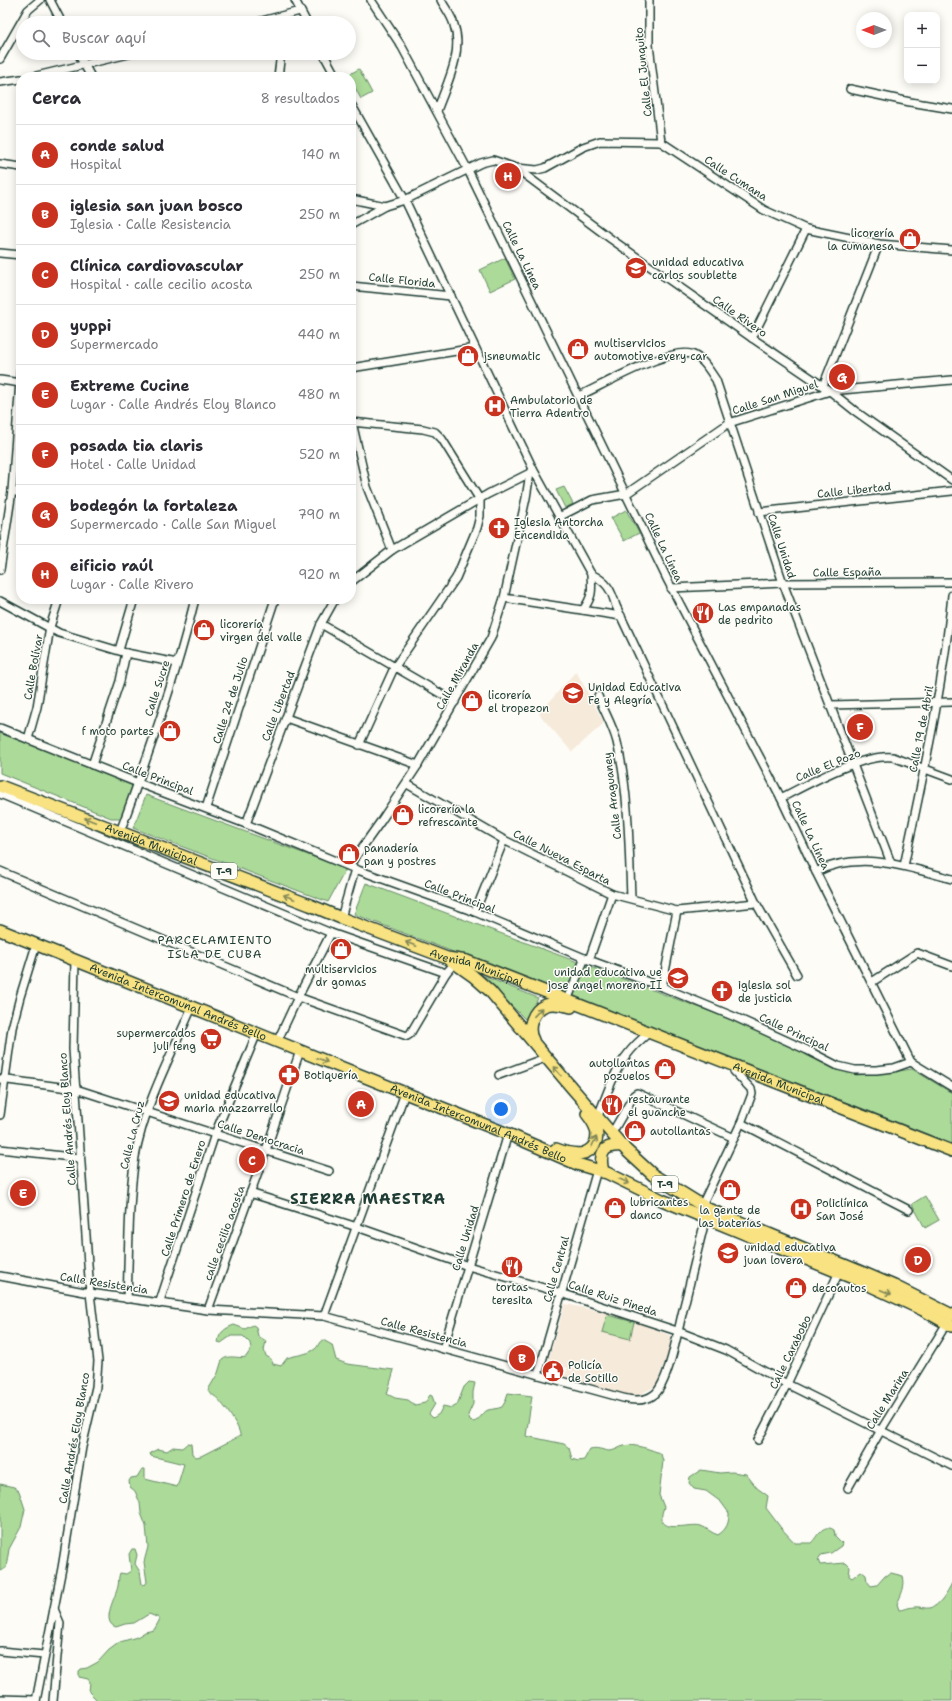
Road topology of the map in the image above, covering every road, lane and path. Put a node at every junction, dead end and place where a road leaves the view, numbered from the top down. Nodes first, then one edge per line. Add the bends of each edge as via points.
1 (40, 0) edge
2 (50, 0) edge
3 (295, 0) edge
4 (371, 0) edge
5 (441, 0) edge
6 (649, 0) edge
7 (300, 11) junction
8 (286, 15) joint
9 (25, 16) edge
10 (58, 16) edge
11 (282, 16) edge
12 (303, 16) edge
13 (16, 31) edge
14 (0, 59) edge
15 (82, 60) edge
16 (104, 60) edge
17 (280, 60) edge
18 (327, 60) edge
19 (84, 65) junction
20 (57, 72) edge
21 (88, 72) edge
22 (279, 72) edge
23 (333, 72) edge
24 (16, 80) edge
25 (0, 82) edge
26 (850, 89) dead end
27 (952, 109) edge
28 (438, 111) junction
29 (356, 113) edge
30 (359, 119) joint
31 (661, 142) junction
32 (0, 164) edge
33 (16, 166) edge
34 (516, 168) junction
35 (468, 170) junction
36 (405, 200) junction
37 (356, 201) edge
38 (385, 206) junction
39 (356, 222) edge
40 (806, 229) junction
41 (879, 244) junction
42 (952, 250) edge
43 (0, 253) edge
44 (16, 255) edge
45 (356, 287) edge
46 (450, 296) junction
47 (752, 338) junction
48 (475, 348) junction
49 (356, 367) edge
50 (0, 380) edge
51 (952, 380) edge
52 (16, 382) edge
53 (823, 386) junction
54 (830, 391) junction
55 (579, 396) junction
56 (356, 422) edge
57 (729, 423) junction
58 (16, 437) edge
59 (356, 442) edge
60 (532, 472) junction
61 (952, 480) edge
62 (12, 491) junction
63 (952, 491) edge
64 (16, 492) edge
65 (626, 494) junction
66 (480, 500) junction
67 (759, 512) junction
68 (559, 517) junction
69 (392, 550) junction
70 (0, 570) edge
71 (591, 574) junction
72 (356, 578) edge
73 (952, 582) edge
74 (783, 583) junction
75 (671, 588) junction
76 (952, 595) edge
77 (504, 598) junction
78 (0, 601) edge
79 (57, 604) edge
80 (133, 604) edge
81 (194, 604) edge
82 (273, 604) edge
83 (332, 604) edge
84 (583, 610) junction
85 (622, 616) junction
86 (321, 624) junction
87 (50, 627) junction
88 (119, 650) junction
89 (126, 653) junction
90 (177, 663) junction
91 (394, 668) junction
92 (598, 696) dead end
93 (456, 702) junction
94 (952, 702) edge
95 (937, 703) junction
96 (830, 705) junction
97 (286, 718) junction
98 (0, 728) edge
99 (28, 739) junction
100 (360, 745) junction
101 (853, 764) junction
102 (92, 765) junction
103 (418, 765) junction
104 (925, 770) junction
105 (952, 779) edge
106 (138, 783) junction
107 (407, 784) junction
108 (0, 786) edge
109 (0, 794) edge
110 (782, 798) junction
111 (206, 808) junction
112 (246, 824) junction
113 (120, 832) junction
114 (504, 840) junction
115 (891, 863) junction
116 (904, 866) junction
117 (352, 868) junction
118 (0, 870) edge
119 (816, 872) junction
120 (952, 879) edge
121 (612, 894) junction
122 (631, 898) junction
123 (756, 903) junction
124 (677, 911) junction
125 (475, 912) junction
126 (341, 918) junction
127 (0, 930) edge
128 (331, 933) junction
129 (36, 945) junction
130 (587, 959) junction
131 (74, 960) junction
132 (451, 960) junction
133 (952, 966) edge
134 (446, 973) junction
135 (797, 975) dead end
136 (872, 982) junction
137 (662, 987) junction
138 (298, 997) junction
139 (567, 1000) junction
140 (192, 1007) junction
141 (257, 1034) junction
142 (645, 1036) junction
143 (278, 1042) junction
144 (538, 1047) junction
145 (300, 1050) junction
146 (545, 1058) junction
147 (911, 1062) junction
148 (734, 1071) junction
149 (499, 1075) dead end
150 (3, 1080) edge
151 (952, 1087) edge
152 (572, 1088) junction
153 (76, 1089) junction
154 (405, 1093) junction
155 (837, 1108) junction
156 (147, 1111) junction
157 (0, 1115) edge
158 (598, 1116) junction
159 (741, 1123) junction
160 (612, 1133) junction
161 (215, 1134) junction
162 (508, 1134) junction
163 (734, 1138) junction
164 (623, 1146) junction
165 (0, 1150) edge
166 (266, 1150) junction
167 (952, 1150) edge
168 (952, 1155) edge
169 (80, 1158) junction
170 (329, 1171) dead end
171 (600, 1171) junction
172 (250, 1193) junction
173 (702, 1205) junction
174 (909, 1210) dead end
175 (706, 1217) junction
176 (357, 1227) junction
177 (468, 1266) junction
178 (839, 1272) junction
179 (0, 1276) edge
180 (561, 1293) junction
181 (90, 1294) junction
182 (127, 1299) junction
183 (159, 1304) junction
184 (208, 1310) junction
185 (324, 1316) junction
186 (950, 1321) edge
187 (677, 1331) junction
188 (444, 1349) junction
189 (538, 1375) junction
190 (787, 1384) junction
191 (880, 1430) junction
192 (758, 1440) dead end
193 (952, 1466) edge
194 (848, 1488) dead end
195 (54, 1610) junction
196 (0, 1651) edge
197 (44, 1655) junction
198 (0, 1699) edge
199 (36, 1700) edge
200 (53, 1701) edge

1 - 9 street
2 - 10 street
3 - 7 street
4 - 28 street, Calle La Línea via 402,47
5 - 28 street via 454,24 457,41 456,55
6 - 31 street, Calle El Junquito via 649,45
7 - 8 street
7 - 12 street
8 - 11 street
13 - 14 street
15 - 19 street
16 - 19 street
17 - 22 street
18 - 23 street
19 - 20 street
19 - 21 street
24 - 25 street
26 - 27 street
28 - 35 street, Calle La Línea
29 - 30 street
30 - 36 street
31 - 34 street via 600,141 583,147 545,168
31 - 40 street, Calle Cumana via 764,210
32 - 33 street
34 - 35 street via 493,160
34 - 47 street, Calle Rivero via 611,239
35 - 36 street
35 - 55 street, Calle La Línea
36 - 38 street
36 - 46 street
37 - 38 street
38 - 39 street
40 - 41 street, Calle Cumana
40 - 47 street
41 - 42 street, Calle Cumana
41 - 53 street
43 - 44 street
45 - 46 street, Calle Florida
46 - 48 street
47 - 53 street, Calle Rivero
48 - 49 street
48 - 60 street
50 - 52 street
51 - 54 street, Calle San Miguel
53 - 54 street, Calle Rivero
54 - 57 street, Calle San Miguel
54 - 61 street, Calle Rivero
55 - 57 street, Calle Unidad via 660,357 679,353 691,354 704,362 716,380
55 - 65 street, Calle La Línea
56 - 66 street via 435,432
57 - 65 street, Calle San Miguel
57 - 67 street, Calle Unidad
58 - 62 street
59 - 69 street via 367,487
60 - 66 street
60 - 68 street
60 - 77 street, Calle Miranda
62 - 64 street
62 - 70 street
63 - 67 street, Calle Libertad
65 - 68 street, Calle San Miguel via 592,500
65 - 75 street, Calle La Línea
66 - 69 street
66 - 91 street via 477,528 456,578
67 - 74 street, Calle Unidad
68 - 71 street
69 - 72 street
71 - 84 street via 592,592
71 - 85 street via 602,580 611,591
73 - 74 street, Calle España
74 - 75 street, Calle España
74 - 96 street, Calle Unidad
75 - 110 street, Calle La Línea
76 - 95 street, Calle 19 de Abril via 947,648
77 - 84 street
77 - 93 street, Calle Miranda via 491,638
78 - 87 street
79 - 87 street, Calle Bolívar
80 - 88 street
81 - 90 street, Calle Sucre
82 - 111 street, Calle 24 de Julio
83 - 86 street, Calle Libertad
84 - 85 street
85 - 123 street
86 - 91 street
86 - 97 street, Calle Libertad
87 - 88 street via 59,633
87 - 99 street, Calle Bolívar via 37,707
88 - 89 street
89 - 90 street
89 - 102 street via 120,681
90 - 106 street, Calle Sucre
91 - 93 street
91 - 100 street
92 - 122 street, Calle Araguaney via 617,741 628,823
93 - 103 street, Calle Miranda
94 - 95 street
95 - 96 street
95 - 104 street, Calle 19 de Abril
96 - 101 street, Calle Unidad
97 - 100 street
97 - 112 street, Calle Libertad
98 - 99 street, Calle Principal
99 - 102 street, Calle Principal
100 - 103 street
101 - 104 street, Calle El Pozo via 886,756
101 - 110 street, Calle El Pozo via 817,779
101 - 115 street, Calle Unidad
102 - 106 street, Calle Principal
103 - 107 street, Calle Miranda
104 - 105 street, Calle El Pozo
104 - 116 street, Calle 19 de Abril
106 - 111 street, Calle Principal
106 - 113 street, Calle Sucre
107 - 114 street, Calle Nueva Esparta
107 - 117 street, Calle Miranda
113 -> 108 highway, Avenida Municipal / T-9
109 - 128 street
110 - 119 street, Calle La Línea
111 - 112 street, Calle Principal
112 - 117 street, Calle Principal
126 -> 113 highway, Avenida Municipal / T-9
114 - 121 street, Calle Nueva Esparta
114 - 125 street
115 - 116 street
115 - 119 street via 844,862
116 - 120 street
117 - 125 street, Calle Principal
117 - 126 street, Calle Miranda
118 - 138 street
119 - 136 street, Calle La Línea
121 - 122 street, Calle Nueva Esparta
121 - 130 street
122 - 124 street, Calle Nueva Esparta
123 - 124 street, Calle Nueva Esparta
123 - 135 street
124 - 137 street
125 - 130 street, Calle Principal
132 -> 126 highway, Avenida Municipal / T-9
127 - 129 highway, Avenida Intercomunal Andrés Bello / T-9
128 - 134 street
128 - 138 street
129 - 131 highway, Avenida Intercomunal Andrés Bello / T-9
129 - 150 street via 12,1028
130 - 137 street, Calle Principal
130 - 139 street
131 - 140 highway, Avenida Intercomunal Andrés Bello / T-9
131 - 153 street, Calle Andrés Eloy Blanco via 72,1026
132 - 134 street
132 - 139 highway, Avenida Municipal / T-9 via 467,961
132 - 144 highway, T-9 via 490,991
133 - 136 street via 917,953
134 - 138 street via 407,1036
136 - 147 street, Calle La Línea
137 - 147 street, Calle Principal via 735,1017 838,1066 855,1070 876,1070 894,1068
138 - 143 street
139 - 155 highway, Avenida Municipal / T-9
140 - 141 highway, Avenida Intercomunal Andrés Bello / T-9
140 - 156 street, Calle La Cruz
141 - 143 highway, Avenida Intercomunal Andrés Bello / T-9
141 - 161 street, Calle Primero de Enero
144 -> 142 highway, Avenida Municipal / T-9 via 531,1036 530,1024 539,1009 554,1004 574,1008
142 - 148 highway, Avenida Municipal / T-9
142 - 158 street via 618,1066
143 - 145 highway, Avenida Intercomunal Andrés Bello / T-9
144 - 146 highway, T-9
145 -> 154 highway, Avenida Intercomunal Andrés Bello / T-9
145 - 166 street, calle cecilio acosta
146 - 149 street
152 -> 146 highway, T-9
147 - 151 street
148 - 155 highway, Avenida Municipal / T-9
148 - 159 street via 752,1094
150 - 153 street, Calle Democracia
150 - 157 street
152 - 158 highway, T-9
162 -> 152 highway, T-9 via 569,1152 589,1151 598,1139 598,1133 595,1125 576,1102
153 - 156 street, Calle Democracia
153 - 169 street, Calle Andrés Eloy Blanco
154 - 162 highway, Avenida Intercomunal Andrés Bello / T-9
154 - 176 street
155 - 167 highway, Avenida Municipal / T-9
155 - 168 highway, Avenida Municipal / T-9
156 - 161 street, Calle Democracia
156 - 182 street, Calle La Cruz via 135,1156 132,1183
158 - 160 highway, T-9
159 - 163 street
159 - 174 street
160 - 163 street via 637,1093
160 - 164 highway, T-9
161 - 166 street, Calle Democracia
161 - 183 street, Calle Primero de Enero
162 - 171 highway, Avenida Intercomunal Andrés Bello / T-9 via 577,1164
162 - 177 street, Calle Unidad
163 - 173 street
164 - 171 highway via 610,1146 604,1151
164 - 173 highway, T-9 via 653,1175
165 - 169 street
166 - 170 street, Calle Democracia
166 - 172 street, calle cecilio acosta
169 - 181 street, Calle Andrés Eloy Blanco
171 -> 175 highway, Avenida Intercomunal Andrés Bello / T-9
171 - 180 street, Calle Central
172 - 176 street, Calle Ruiz Pineda
172 - 184 street, calle cecilio acosta
173 - 186 highway, T-9 via 894,1286
175 - 178 highway, Avenida Intercomunal Andrés Bello / T-9
175 - 187 street, Calle Resistencia
176 - 177 street, Calle Ruiz Pineda
176 - 185 street
177 - 180 street, Calle Ruiz Pineda
177 - 188 street, Calle Unidad
178 -> 186 highway, Avenida Intercomunal Andrés Bello / T-9
178 - 190 street, Calle Carabobo
179 - 181 street, Calle Resistencia
180 - 187 street, Calle Ruiz Pineda
180 - 189 street, Calle Central
181 - 182 street, Calle Resistencia
181 - 195 street, Calle Andrés Eloy Blanco via 98,1361 96,1387 82,1447
182 - 183 street, Calle Resistencia
183 - 184 street, Calle Resistencia
184 - 185 street, Calle Resistencia
185 - 188 street, Calle Resistencia
186 - 191 street, Calle Marina
187 - 189 street, Calle Resistencia via 663,1382 654,1394 645,1400 623,1398
187 - 190 street, Calle Ruiz Pineda via 726,1350
188 - 189 street, Calle Resistencia
190 - 191 street, Calle Ruiz Pineda
190 - 192 street, Calle Carabobo
191 - 193 street, Calle Ruiz Pineda
191 - 194 street, Calle Marina
195 - 197 street, Calle Andrés Eloy Blanco
195 - 200 street via 60,1623
196 - 197 street
197 - 199 street, Calle Andrés Eloy Blanco
198 - 199 street

